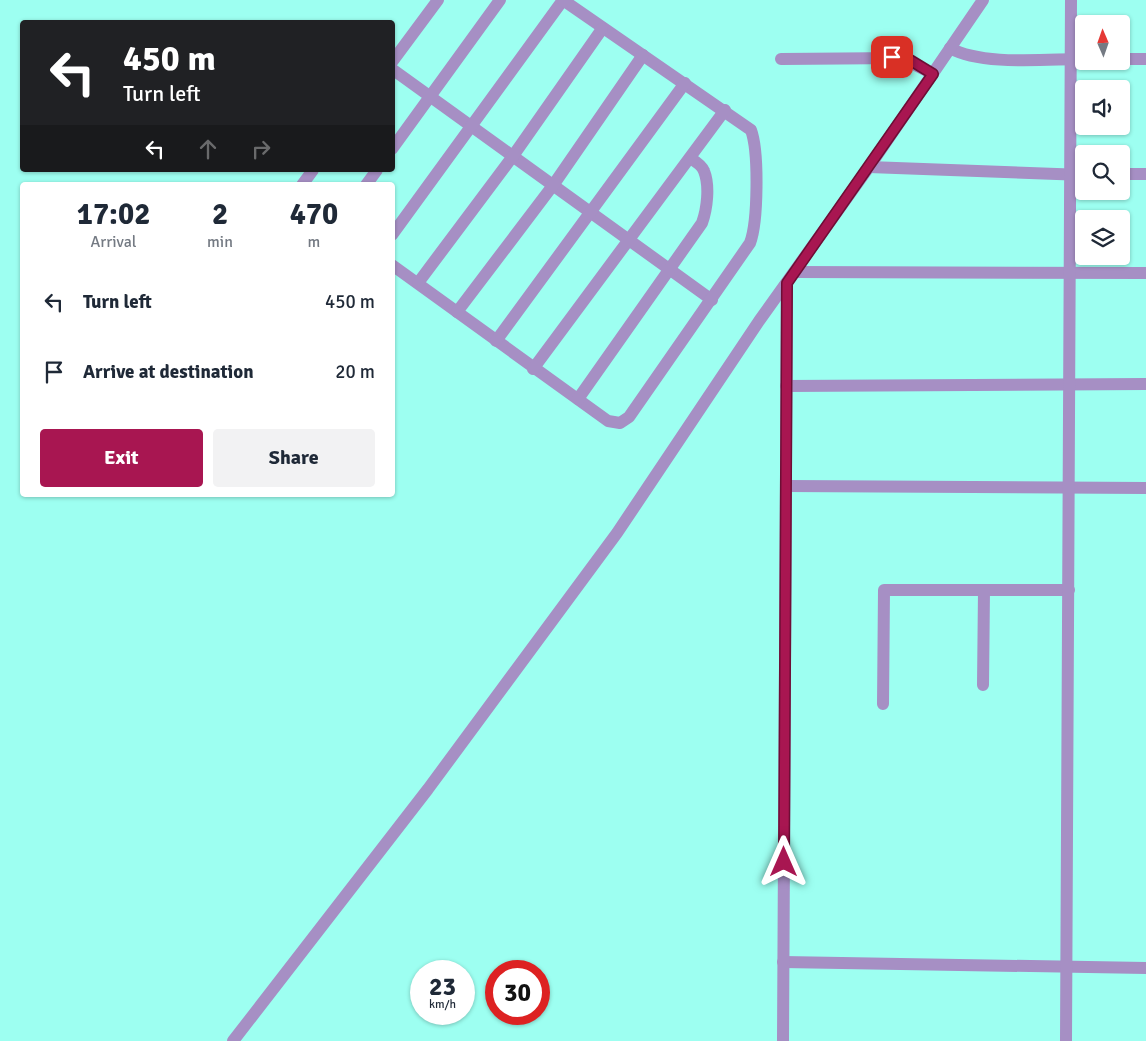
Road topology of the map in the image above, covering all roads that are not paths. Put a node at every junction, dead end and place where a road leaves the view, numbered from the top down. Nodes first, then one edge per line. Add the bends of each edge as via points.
1 (438, 0) edge
2 (500, 0) edge
3 (563, 0) edge
4 (983, 0) edge
5 (1070, 0) edge
6 (602, 29) junction
7 (950, 48) junction
8 (643, 55) junction
9 (395, 58) edge
10 (781, 58) dead end
11 (1070, 59) junction
12 (1075, 59) edge
13 (1130, 59) edge
14 (1146, 59) edge
15 (395, 71) edge
16 (933, 74) junction
17 (686, 83) junction
18 (432, 96) junction
19 (725, 110) junction
20 (470, 126) junction
21 (395, 145) edge
22 (513, 156) junction
23 (690, 158) junction
24 (869, 167) junction
25 (1130, 174) edge
26 (1146, 174) edge
27 (1070, 175) junction
28 (1075, 175) edge
29 (554, 184) junction
30 (592, 211) junction
31 (395, 231) edge
32 (630, 241) junction
33 (395, 267) edge
34 (670, 270) junction
35 (795, 272) junction
36 (1146, 273) edge
37 (1070, 274) junction
38 (418, 283) junction
39 (787, 283) junction
40 (712, 300) junction
41 (456, 312) junction
42 (496, 341) junction
43 (533, 369) junction
44 (1069, 384) junction
45 (1146, 384) edge
46 (786, 386) junction
47 (578, 399) junction
48 (786, 486) junction
49 (1069, 486) junction
50 (1146, 488) edge
51 (984, 590) junction
52 (1069, 590) junction
53 (983, 685) dead end
54 (883, 704) dead end
55 (783, 962) junction
56 (1067, 967) junction
57 (1146, 968) edge
58 (233, 1041) edge
59 (783, 1041) edge
60 (1066, 1041) edge

1 - 9 street
2 - 18 street
3 - 6 street
3 - 20 street
4 - 7 street
5 - 11 street
6 - 8 street
6 - 22 street
7 - 11 street via 987,59
7 - 16 street
8 - 17 street
8 - 29 street
10 - 16 street via 892,57 915,63
11 - 12 street
11 - 27 street
13 - 14 street
15 - 18 street
16 - 24 street
17 - 19 street
17 - 30 street
18 - 20 street
18 - 21 street
19 - 23 street
19 - 40 street via 746,125 754,137 754,232
20 - 22 street
20 - 31 street
22 - 29 street
22 - 38 street
23 - 32 street
23 - 34 street via 702,167 705,174 706,213
24 - 27 street
24 - 35 street
25 - 26 street
27 - 28 street
27 - 37 street
29 - 30 street
29 - 41 street
30 - 32 street
30 - 42 street
32 - 34 street
32 - 43 street
33 - 38 street
34 - 40 street
34 - 47 street
35 - 37 street
35 - 39 street
36 - 37 street
37 - 44 street
38 - 41 street
39 - 46 street
39 - 58 street via 617,533 521,665
40 - 47 street via 624,422 614,423
41 - 42 street
42 - 43 street
43 - 47 street
44 - 45 street
44 - 46 street
44 - 49 street
46 - 48 street
48 - 49 street
48 - 55 street
49 - 50 street
49 - 52 street
51 - 52 street
51 - 53 street
51 - 54 street via 884,590
52 - 56 street
55 - 56 street
55 - 59 street
56 - 57 street
56 - 60 street

